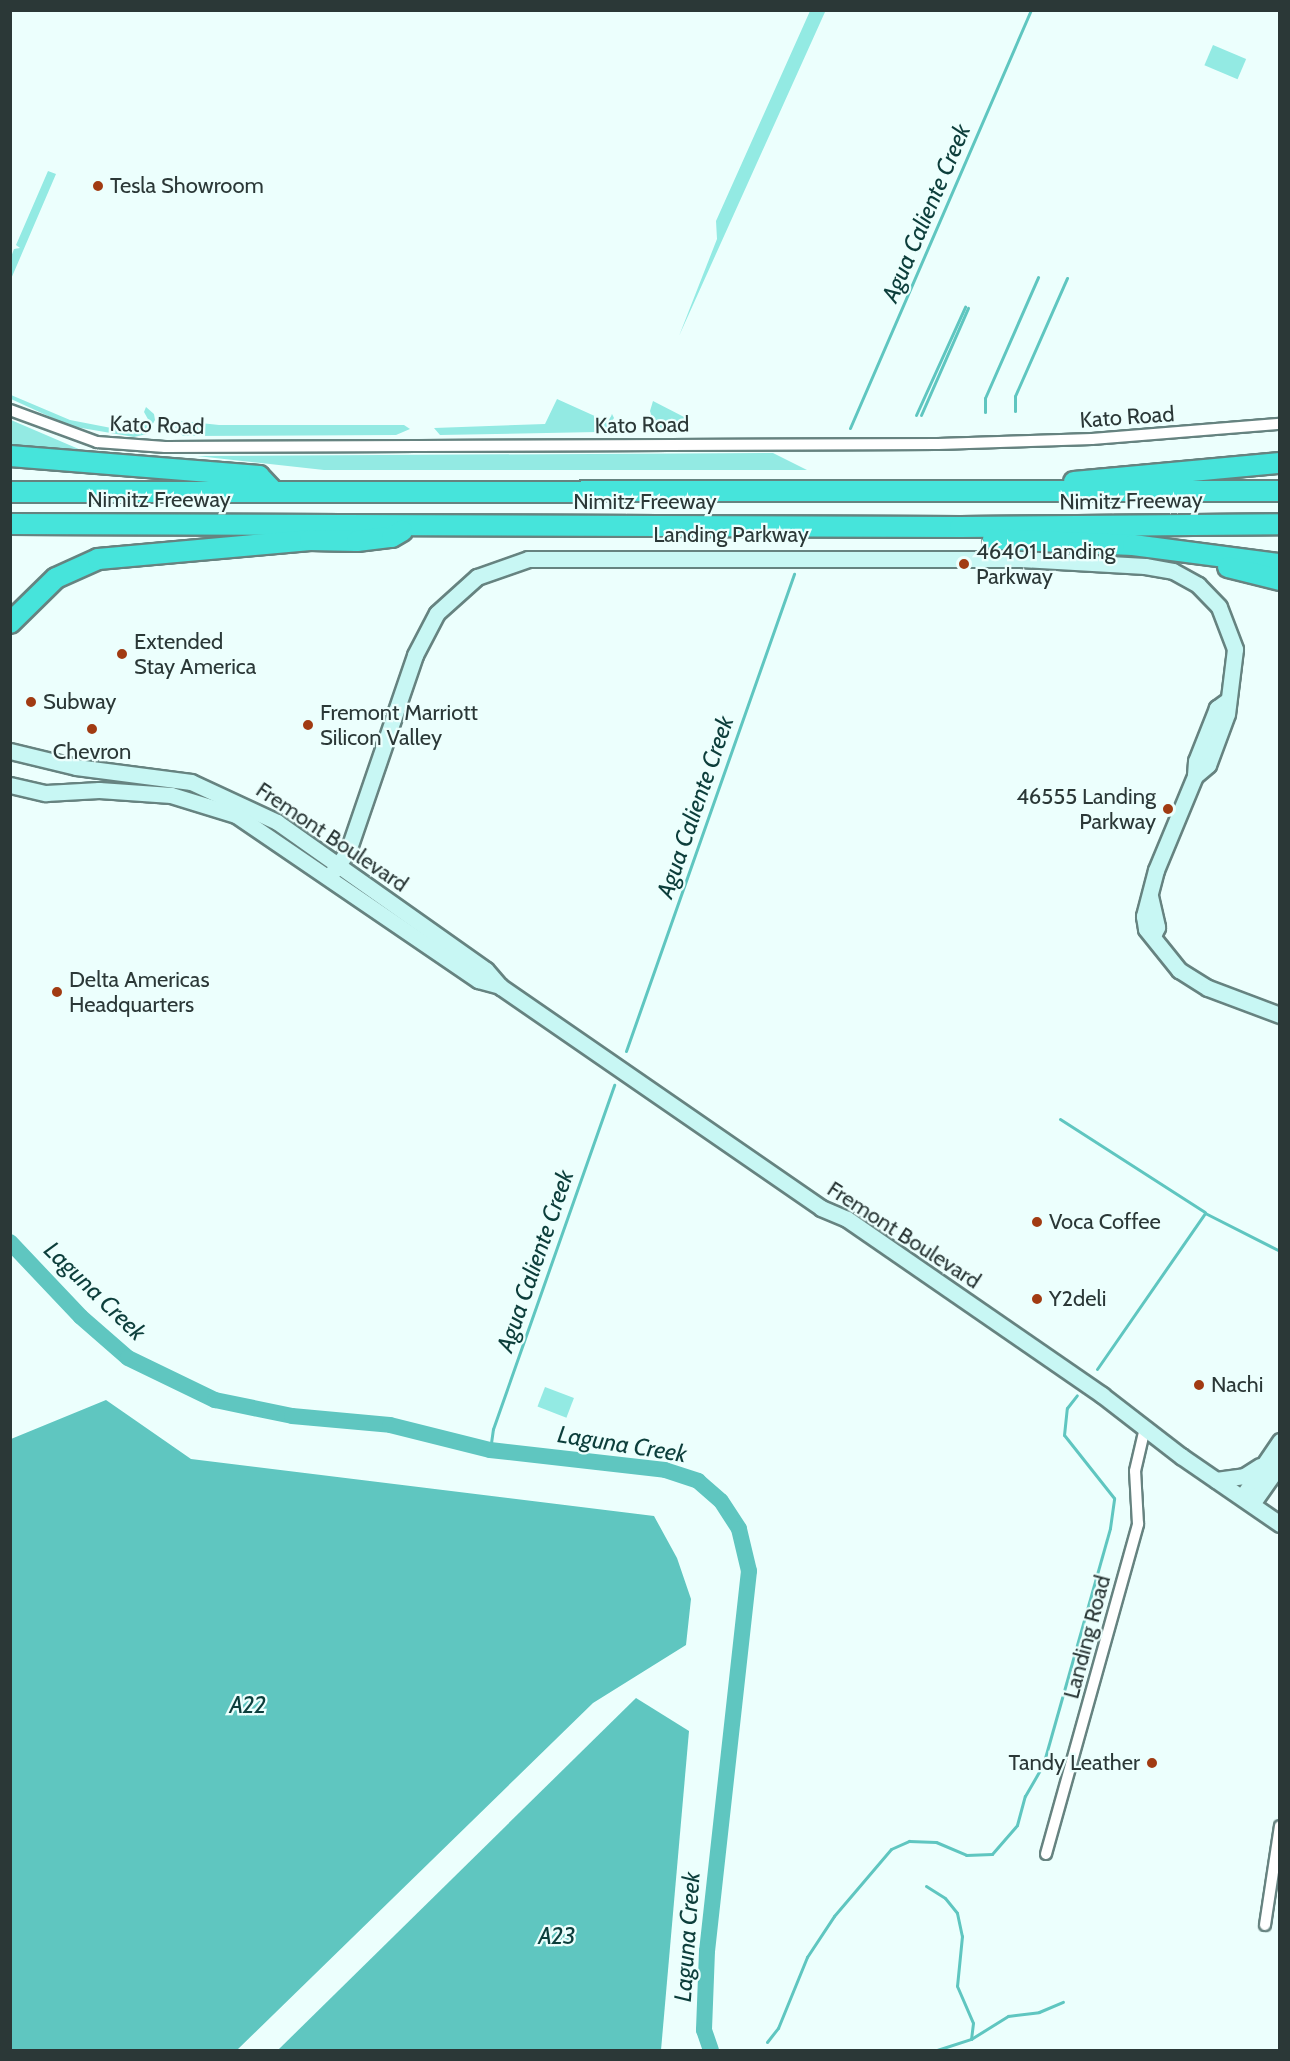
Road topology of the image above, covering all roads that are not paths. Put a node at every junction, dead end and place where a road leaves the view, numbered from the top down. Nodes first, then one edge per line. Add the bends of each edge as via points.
1 (10, 410) edge
2 (1280, 424) edge
3 (10, 456) edge
4 (1280, 463) edge
5 (273, 490) junction
6 (1052, 491) junction
7 (1280, 491) edge
8 (10, 492) edge
9 (10, 501) edge
10 (1280, 502) edge
11 (10, 524) edge
12 (1280, 524) edge
13 (412, 525) junction
14 (960, 527) junction
15 (1170, 551) junction
16 (1280, 564) edge
17 (1280, 580) edge
18 (10, 623) edge
19 (10, 751) edge
20 (139, 772) junction
21 (191, 782) junction
22 (10, 785) edge
23 (99, 790) junction
24 (156, 793) junction
25 (332, 871) junction
26 (1278, 1017) edge
27 (1145, 1428) junction
28 (1280, 1441) edge
29 (1272, 1463) edge
30 (1216, 1480) junction
31 (1247, 1500) junction
32 (1280, 1524) edge
33 (1280, 1826) edge
34 (1046, 1854) dead end
35 (1265, 1925) dead end

1 - 2 street, Kato Road via 97,442 165,447 938,444 1092,439
3 - 5 highway via 259,476
4 - 6 highway via 1082,479
5 - 6 highway, Nimitz Freeway
5 - 8 highway, Nimitz Freeway
6 - 7 highway, Nimitz Freeway
9 - 10 highway
11 - 13 highway, Nimitz Freeway
12 - 14 highway, Nimitz Freeway
13 - 14 highway, Nimitz Freeway
13 - 18 highway via 392,537 357,541 310,540 98,558 56,578
14 - 15 highway via 987,539 1133,545
15 - 16 highway
15 - 17 highway
19 - 20 main road, Fremont Boulevard via 76,767
20 - 21 main road, Fremont Boulevard
20 - 23 main road via 127,784
21 - 24 main road via 184,788
21 - 25 main road, Fremont Boulevard via 259,812
22 - 23 main road, Fremont Boulevard via 46,793
23 - 24 main road, Fremont Boulevard
24 - 25 main road, Fremont Boulevard via 237,815
25 - 26 main road, Landing Parkway via 348,851 415,655 449,598 477,577 528,559 1021,559 1160,567 1198,585 1226,619 1235,656 1227,714 1208,765 1195,776 1156,870 1150,896 1157,927 1153,936 1162,953 1190,979
25 - 27 main road, Fremont Boulevard via 486,970 501,987 820,1208 847,1219
27 - 30 main road, Fremont Boulevard
27 - 34 street, Landing Road via 1136,1464 1137,1524
28 - 29 main road
29 - 30 main road via 1244,1476
29 - 31 main road
30 - 31 main road, Fremont Boulevard
31 - 32 main road, Fremont Boulevard
33 - 35 street

